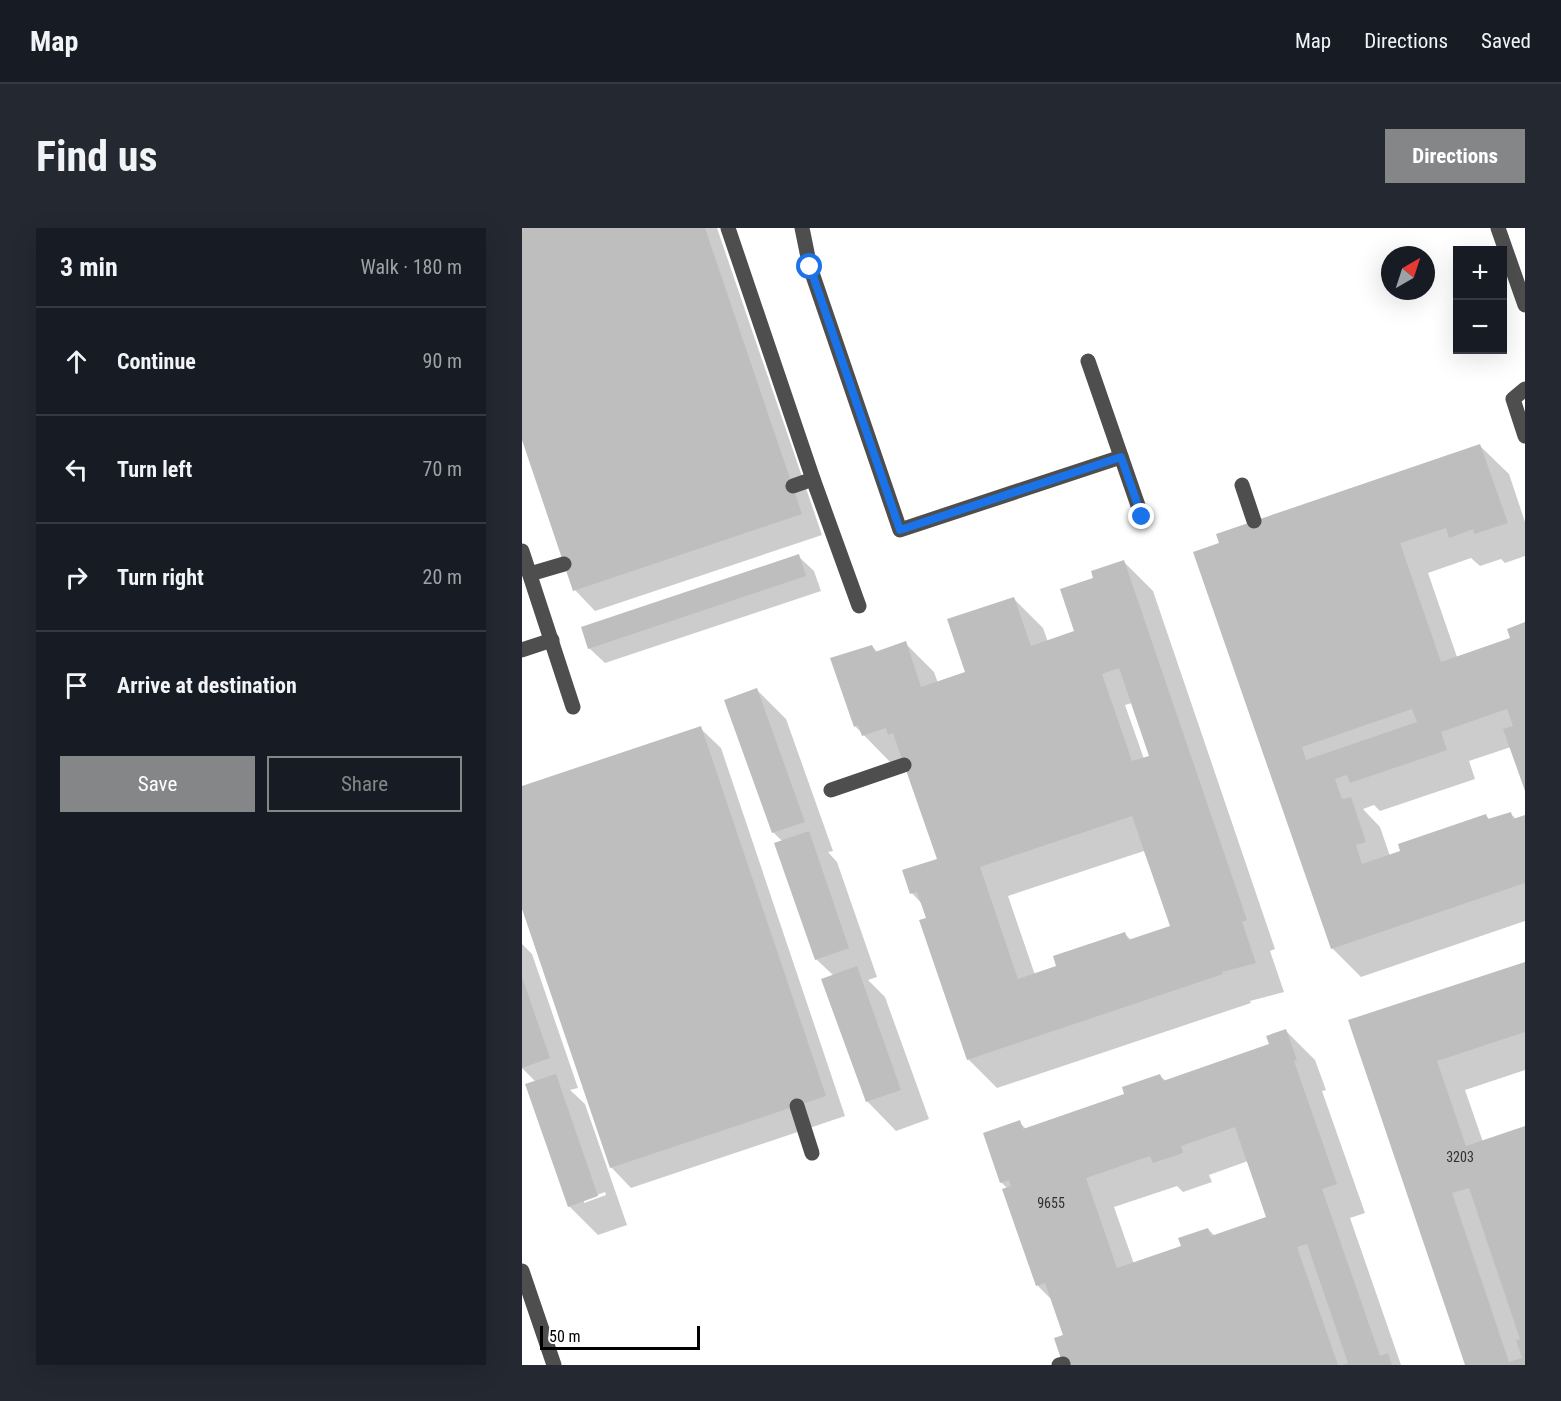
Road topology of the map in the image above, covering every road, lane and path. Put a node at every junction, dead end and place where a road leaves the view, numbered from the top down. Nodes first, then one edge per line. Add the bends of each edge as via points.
1 (728, 228) edge
2 (802, 228) edge
3 (1498, 228) edge
4 (1525, 304) edge
5 (1088, 360) dead end
6 (1525, 388) edge
7 (1525, 436) edge
8 (1121, 457) junction
9 (813, 479) junction
10 (1242, 485) dead end
11 (793, 486) dead end
12 (1142, 517) dead end
13 (1254, 521) dead end
14 (522, 551) edge
15 (564, 564) dead end
16 (530, 574) junction
17 (859, 606) dead end
18 (552, 640) junction
19 (522, 650) edge
20 (573, 707) dead end
21 (904, 765) dead end
22 (831, 790) dead end
23 (797, 1106) dead end
24 (812, 1153) dead end
25 (522, 1271) edge
26 (554, 1365) edge

1 - 9 street
2 - 8 street via 810,267 900,530
3 - 4 street
5 - 8 street
6 - 7 street via 1513,399
8 - 12 street
9 - 11 street
9 - 17 street
10 - 13 street
14 - 16 street
15 - 16 street
16 - 18 street
18 - 19 street
18 - 20 street
21 - 22 street
23 - 24 street
25 - 26 street

